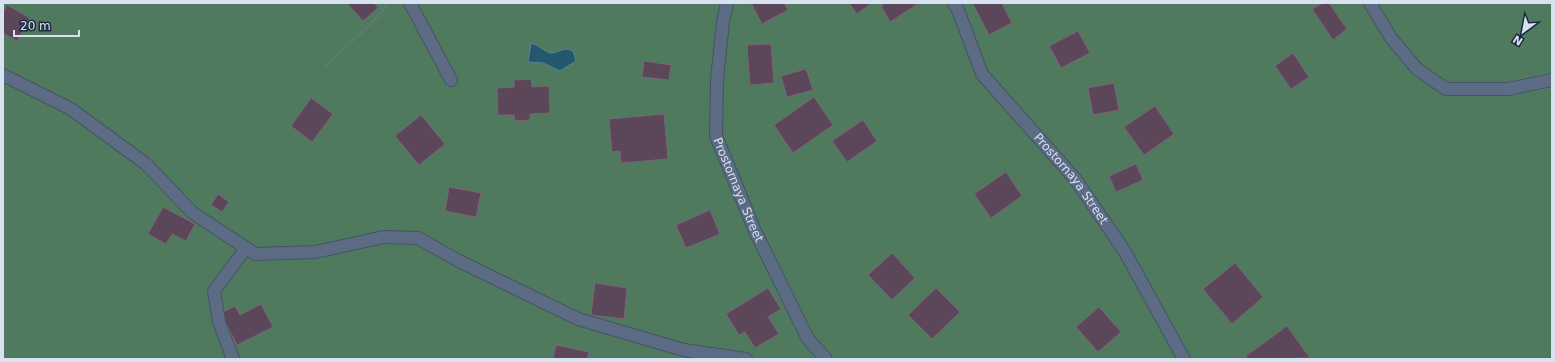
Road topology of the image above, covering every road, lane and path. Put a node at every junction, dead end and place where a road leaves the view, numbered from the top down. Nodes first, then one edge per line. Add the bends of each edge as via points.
1 (388, 3) edge
2 (410, 3) edge
3 (727, 3) edge
4 (954, 3) edge
5 (1370, 3) edge
6 (325, 66) dead end
7 (3, 75) edge
8 (451, 80) dead end
9 (1552, 80) edge
10 (246, 248) junction
11 (233, 359) edge
12 (746, 359) edge
13 (826, 359) edge
14 (1184, 359) edge

1 - 6 path via 380,15
2 - 8 street
3 - 13 street, Prostornaya Street via 717,79 716,136 755,231 808,339
4 - 14 street, Prostornaya Street via 982,74 1076,180 1125,252
5 - 9 street via 1391,38 1417,69 1446,89 1508,89
7 - 10 street via 71,109 146,164 193,213
10 - 11 street via 214,291 219,322
10 - 12 street via 255,254 315,252 384,238 418,238 578,319 684,350

